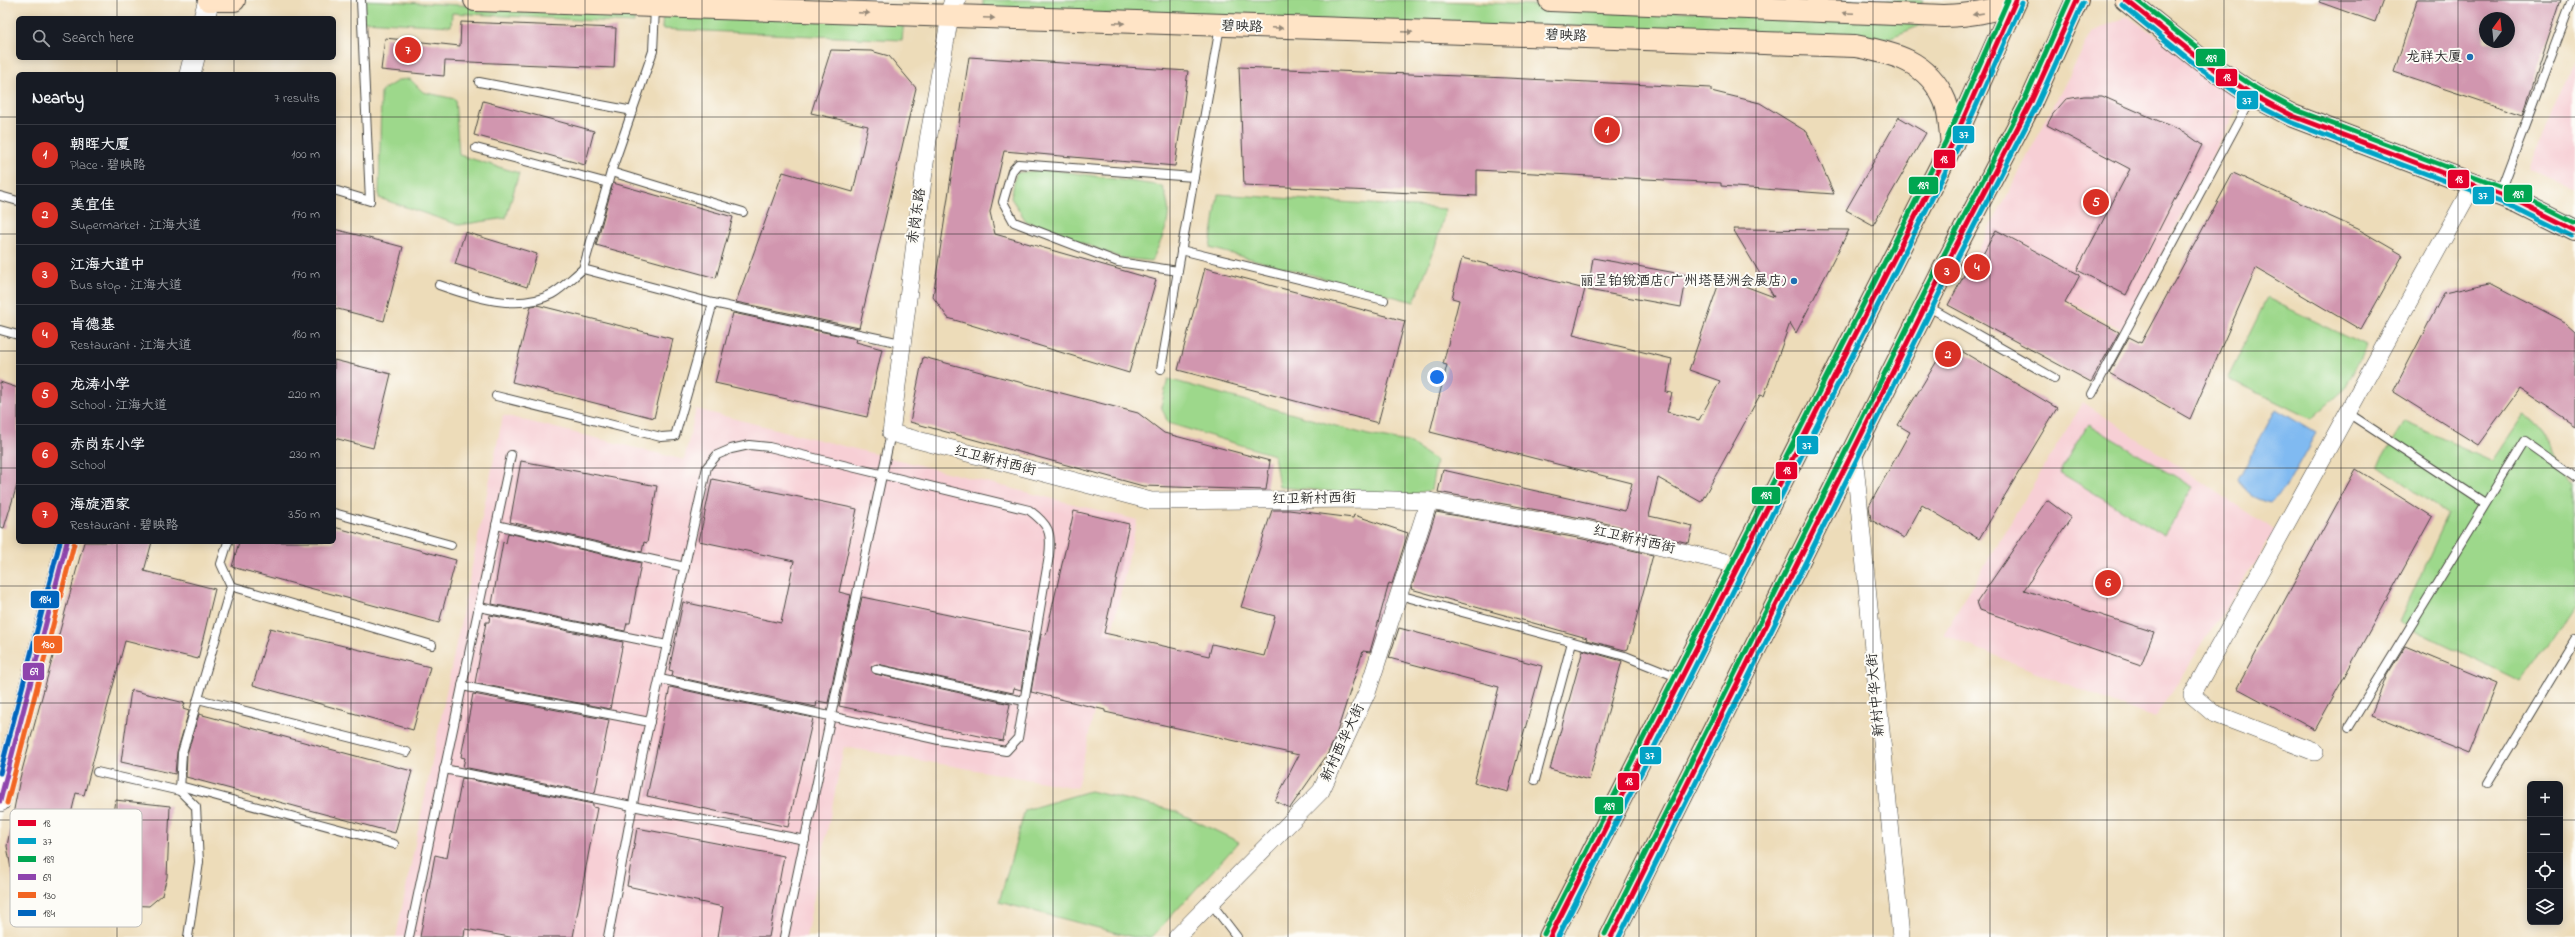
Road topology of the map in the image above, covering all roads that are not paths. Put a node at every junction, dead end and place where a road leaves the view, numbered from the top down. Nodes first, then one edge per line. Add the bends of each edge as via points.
1 (196, 0) edge
2 (209, 0) edge
3 (234, 0) edge
4 (360, 0) edge
5 (475, 0) edge
6 (1550, 0) edge
7 (2077, 0) edge
8 (2126, 0) edge
9 (2572, 0) edge
10 (2016, 1) edge
11 (655, 5) junction
12 (953, 8) edge
13 (205, 16) edge
14 (1220, 26) junction
15 (194, 60) edge
16 (190, 72) edge
17 (479, 82) dead end
18 (2253, 95) junction
19 (633, 111) junction
20 (1952, 144) junction
21 (476, 148) dead end
22 (611, 172) junction
23 (1194, 177) junction
24 (608, 183) junction
25 (2473, 185) junction
26 (336, 191) edge
27 (2498, 195) junction
28 (0, 196) edge
29 (16, 200) edge
30 (742, 212) dead end
31 (2575, 230) edge
32 (1181, 250) junction
33 (583, 269) junction
34 (1178, 271) junction
35 (439, 285) dead end
36 (1384, 300) dead end
37 (713, 303) junction
38 (1926, 306) junction
39 (0, 330) edge
40 (16, 334) edge
41 (901, 343) junction
42 (1161, 369) dead end
43 (2054, 378) dead end
44 (2092, 394) dead end
45 (496, 396) dead end
46 (2348, 413) junction
47 (891, 433) junction
48 (1854, 453) junction
49 (511, 455) dead end
50 (881, 474) junction
51 (2575, 477) edge
52 (1429, 501) junction
53 (2485, 502) junction
54 (336, 514) edge
55 (496, 525) junction
56 (66, 544) edge
57 (227, 544) edge
58 (451, 545) dead end
59 (1738, 565) junction
60 (685, 567) junction
61 (231, 586) junction
62 (1399, 595) junction
63 (479, 607) junction
64 (2575, 639) edge
65 (1572, 642) junction
66 (432, 645) dead end
67 (667, 645) junction
68 (876, 669) dead end
69 (1681, 678) junction
70 (660, 679) junction
71 (462, 686) junction
72 (198, 699) junction
73 (1024, 701) junction
74 (829, 717) junction
75 (650, 722) junction
76 (2349, 727) dead end
77 (407, 752) dead end
78 (2315, 752) dead end
79 (444, 769) junction
80 (97, 772) dead end
81 (1535, 780) dead end
82 (2488, 783) dead end
83 (180, 788) junction
84 (0, 801) edge
85 (633, 806) junction
86 (805, 840) junction
87 (394, 844) dead end
88 (1211, 903) junction
89 (188, 937) edge
90 (409, 937) edge
91 (608, 937) edge
92 (784, 937) edge
93 (1177, 937) edge
94 (1238, 937) edge
95 (1550, 937) edge
96 (1611, 937) edge
97 (1901, 937) edge

1 - 2 street
2 - 3 main road
2 - 13 street
4 - 26 lane via 370,201
5 - 11 main road, 碧映路
10 -> 6 main road via 1976,15 1944,16
7 - 38 highway via 2043,77
8 - 18 main road via 2201,60
9 - 27 lane
10 - 20 highway
11 -> 12 main road, 碧映路
11 - 19 lane via 653,51
12 -> 14 main road, 碧映路
12 - 41 street, 赤岗东路 via 928,140
14 -> 20 main road, 碧映路 via 1855,46 1891,52 1915,64 1934,82 1945,102
14 - 23 lane
15 - 16 street
17 - 19 lane
18 - 25 main road via 2293,116
18 - 44 lane
19 - 22 lane
20 - 59 highway
21 - 24 lane
22 - 24 lane
22 - 30 lane
23 - 32 lane
23 - 34 lane via 1018,164 1012,171 1003,202 1014,222 1118,262
24 - 33 lane
25 - 27 main road
25 - 46 street
27 - 31 main road
28 - 29 lane
32 - 34 lane
32 - 36 lane
33 - 35 lane via 551,294 518,304 466,294
33 - 37 lane
34 - 42 lane
37 - 41 lane
37 - 45 lane via 675,436 661,437
38 - 43 lane
38 - 48 highway
39 - 40 lane
41 - 47 street, 赤岗东路
46 - 53 lane
46 - 78 street via 2192,695 2213,713
47 - 50 lane
47 - 52 street, 红卫新村西街 via 1151,501
48 - 96 highway
48 - 97 street, 新村中华大街
49 - 55 lane
50 - 60 lane via 770,447 748,446 731,449 717,456 707,467
50 - 73 lane via 1029,510 1045,522 1051,540
50 - 74 lane
51 - 53 lane via 2524,441
52 - 59 street, 红卫新村西街 via 1585,529
52 - 62 street, 新村西华大街
53 - 76 lane
54 - 58 lane
55 - 60 lane
55 - 63 lane
56 - 84 street
57 - 61 lane via 221,564
59 - 69 highway
60 - 67 lane
61 - 66 lane
61 - 72 lane
62 - 65 lane
62 - 88 street, 新村西华大街 via 1368,690 1321,791
63 - 67 lane
63 - 71 lane
64 - 82 lane
65 - 69 lane via 1625,656
65 - 81 lane
67 - 70 lane
68 - 73 lane
69 - 95 highway
70 - 74 lane
70 - 75 lane
71 - 75 lane
71 - 79 lane
72 - 77 lane
72 - 83 lane via 182,753
73 - 74 lane via 1018,738 1006,751
74 - 86 lane
75 - 85 lane
79 - 85 lane
79 - 90 lane
80 - 83 lane
83 - 87 lane
83 - 89 lane via 196,807 199,862
85 - 86 lane
85 - 91 lane
86 - 92 lane
88 - 93 street, 新村西华大街
88 - 94 lane

